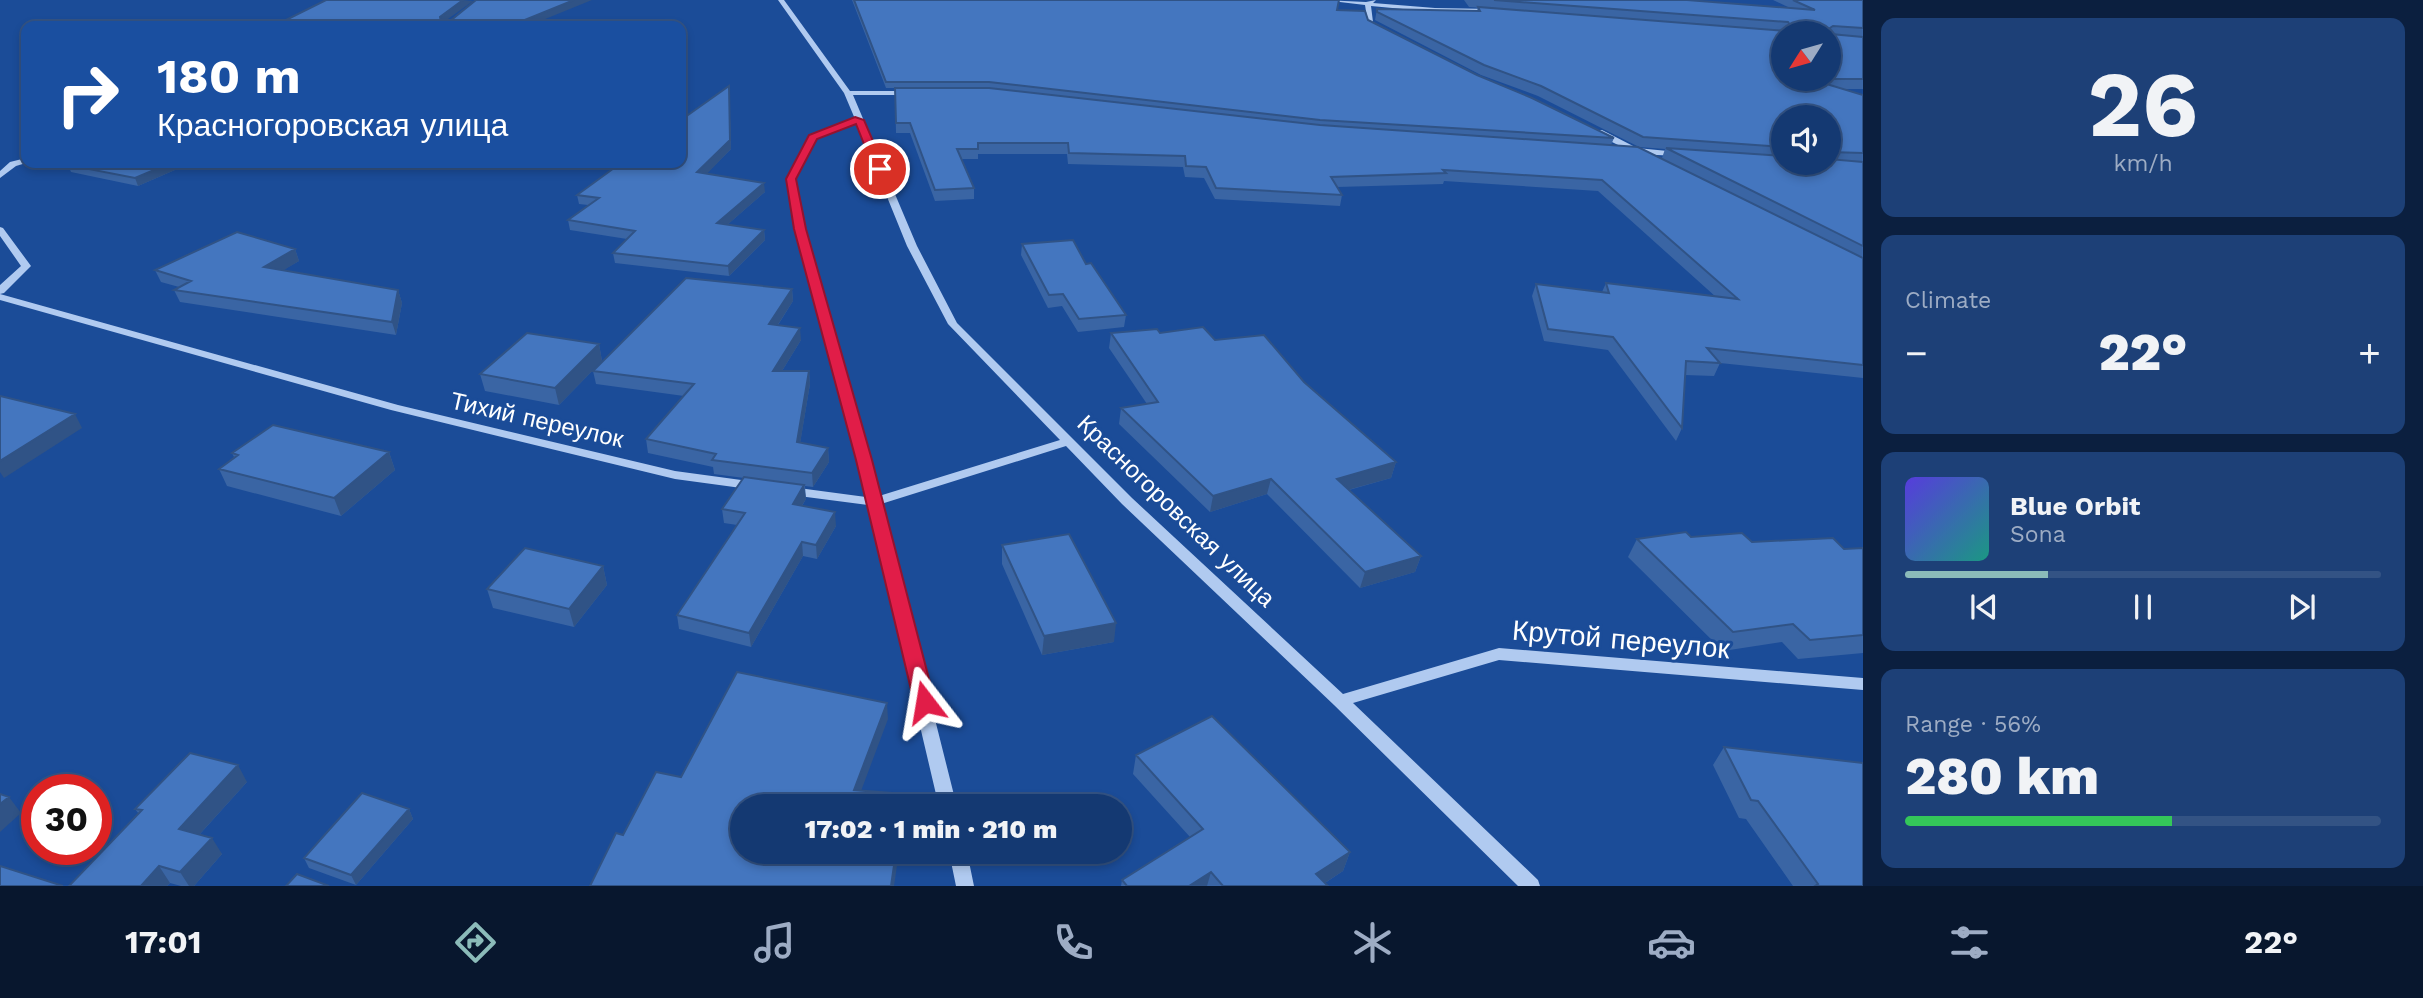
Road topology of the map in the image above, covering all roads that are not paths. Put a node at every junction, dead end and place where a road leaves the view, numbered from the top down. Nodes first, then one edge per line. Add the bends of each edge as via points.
1 (781, 0) edge
2 (1326, 0) edge
3 (1371, 1) edge
4 (1508, 12) edge
5 (1394, 35) edge
6 (848, 93) junction
7 (925, 93) edge
8 (859, 120) junction
9 (1590, 128) edge
10 (1608, 149) edge
11 (1635, 150) junction
12 (1689, 155) edge
13 (21, 162) edge
14 (1660, 163) edge
15 (0, 175) edge
16 (0, 229) edge
17 (0, 291) edge
18 (0, 297) edge
19 (1068, 441) junction
20 (768, 488) edge
21 (781, 489) edge
22 (874, 502) junction
23 (1863, 684) edge
24 (1340, 701) junction
25 (945, 794) edge
26 (960, 864) edge
27 (965, 886) edge
28 (1531, 886) edge

1 - 6 street, Красногоровская улица
2 - 3 street
3 - 4 street via 1435,10
3 - 5 street via 1370,23
6 - 7 street
6 - 8 street, Красногоровская улица
8 - 19 street, Красногоровская улица via 912,246 953,324
8 - 22 street via 813,137 791,179 800,229
9 - 11 street
10 - 11 street
11 - 12 street
11 - 14 street
13 - 15 street
16 - 17 street via 26,266
18 - 20 street, Тихий переулок via 395,408 675,475
19 - 22 street
19 - 24 street, Красногоровская улица
21 - 22 street
22 - 25 street
23 - 24 street, Крутой переулок via 1499,654
24 - 28 street, Красногоровская улица
26 - 27 street

